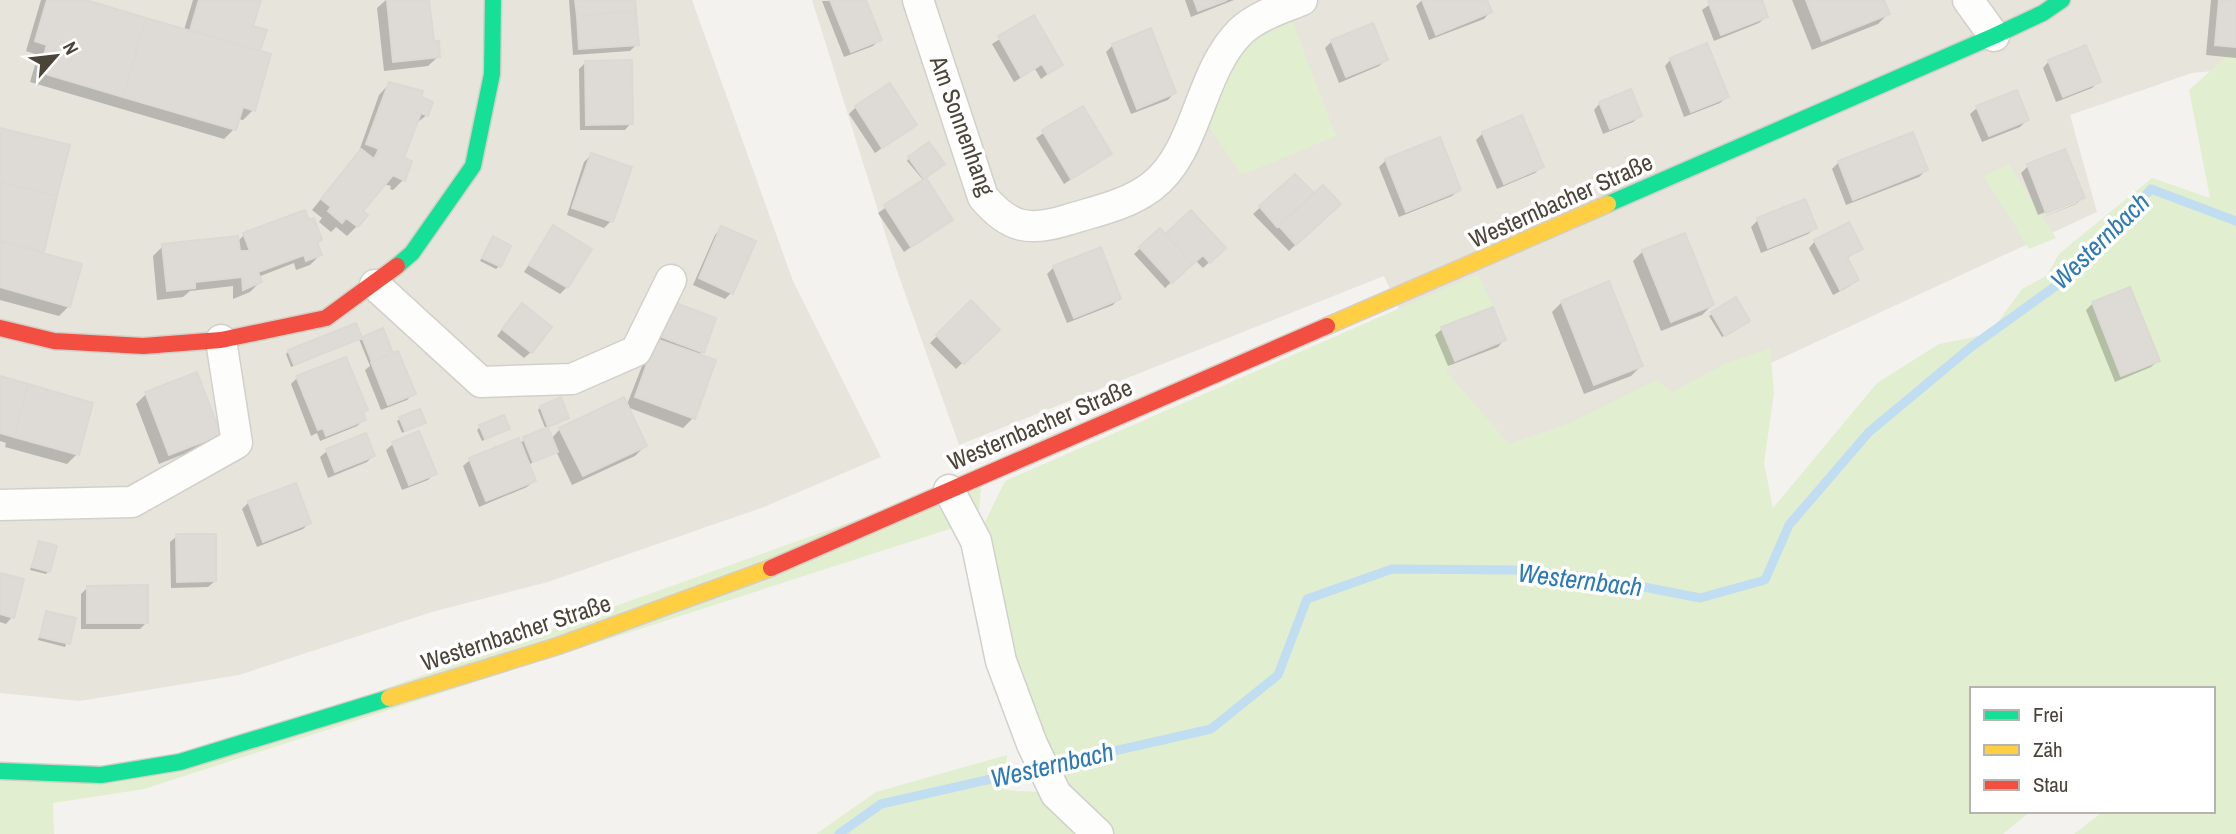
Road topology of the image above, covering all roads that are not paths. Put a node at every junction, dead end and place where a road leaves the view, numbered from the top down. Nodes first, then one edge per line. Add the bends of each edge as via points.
1 (493, 0) edge
2 (918, 0) edge
3 (1303, 0) edge
4 (1968, 0) edge
5 (2062, 0) edge
6 (1994, 36) junction
7 (671, 280) dead end
8 (376, 285) junction
9 (0, 328) edge
10 (221, 340) junction
11 (949, 490) junction
12 (0, 505) edge
13 (0, 771) edge
14 (1098, 834) edge

1 - 8 street via 492,74 473,166 412,253
2 - 3 street, Am Sonnenhang via 983,197 997,214 1018,225 1042,228 1130,201 1153,186 1174,163 1223,53 1242,30
4 - 6 street
5 - 6 street, Westernbacher Straße
6 - 11 street, Westernbacher Straße
7 - 8 street via 636,351 572,379 481,382
8 - 10 street via 326,318
9 - 10 street via 54,341 143,346
10 - 12 street via 237,443 132,502
11 - 13 street, Westernbacher Straße via 738,582 571,641 180,762 101,775
11 - 14 street via 976,541 1001,661 1032,744 1056,794

